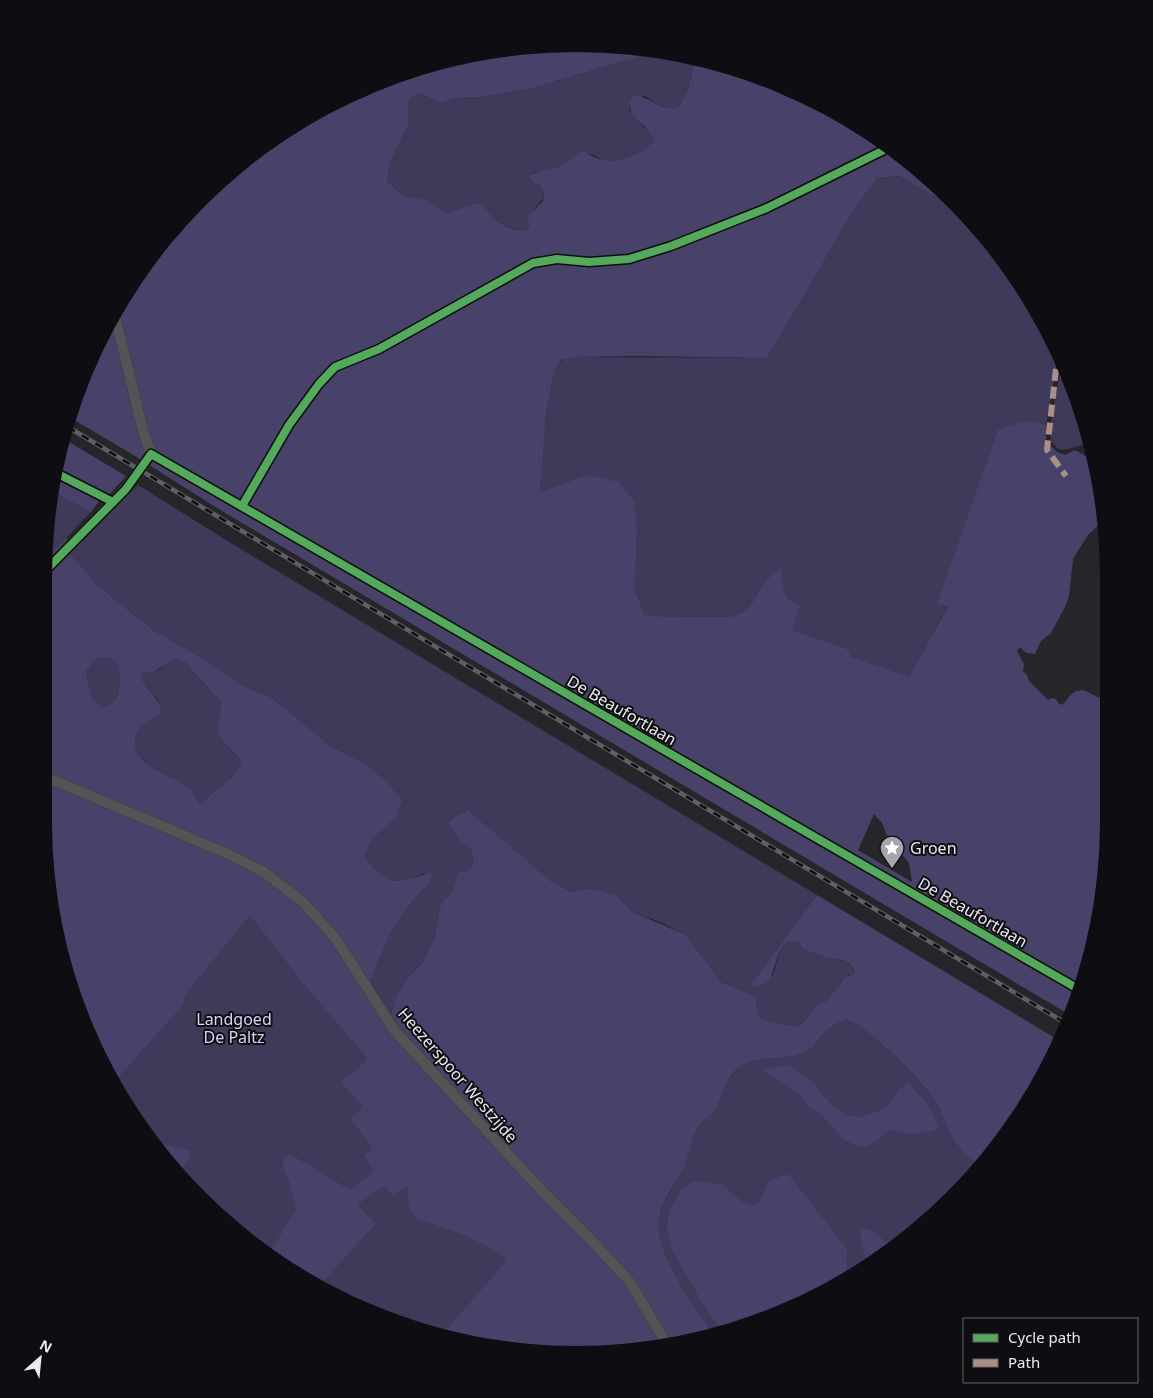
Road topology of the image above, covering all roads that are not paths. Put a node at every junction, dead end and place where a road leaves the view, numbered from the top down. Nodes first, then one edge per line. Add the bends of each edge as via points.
1 (117, 326) edge
2 (151, 454) junction
3 (53, 563) edge
4 (52, 779) edge
5 (1074, 987) edge
6 (663, 1338) edge

1 - 2 street
2 - 3 street via 126,489
2 - 5 street, De Beaufortlaan
4 - 6 street, Heezerspoor Westzijde via 228,854 264,872 303,902 336,939 394,1030 630,1282

